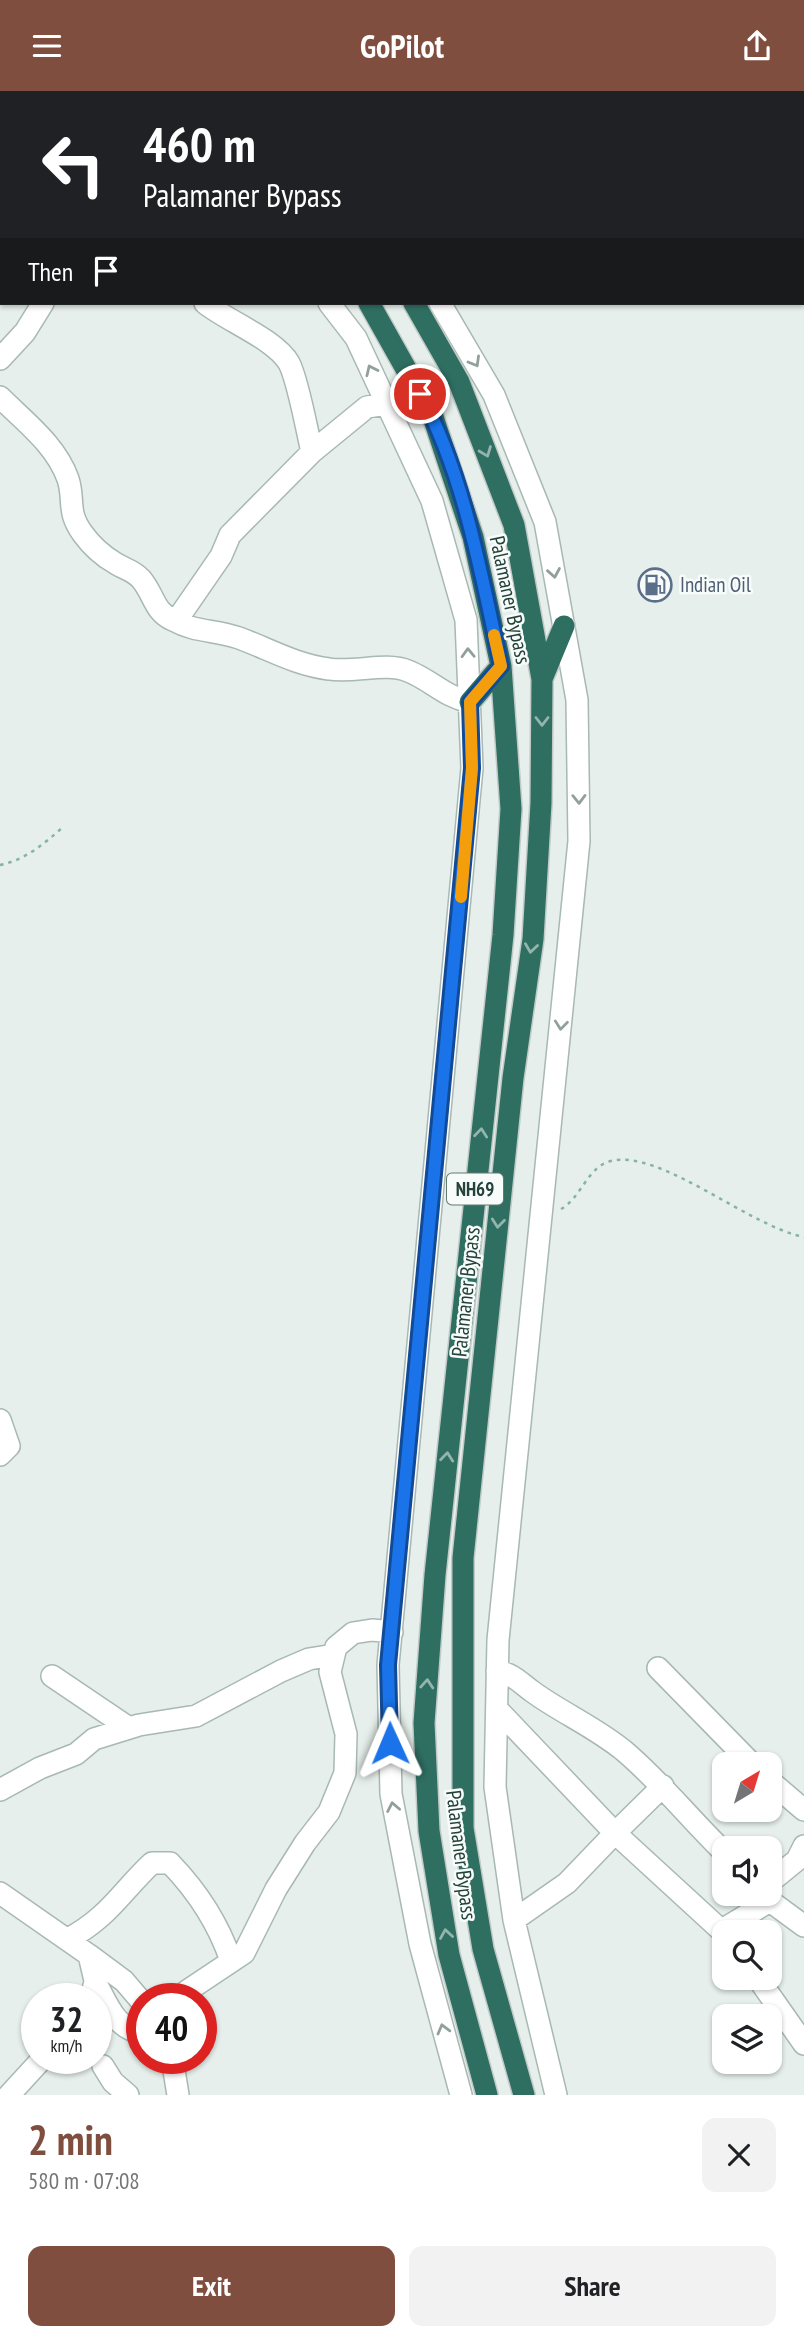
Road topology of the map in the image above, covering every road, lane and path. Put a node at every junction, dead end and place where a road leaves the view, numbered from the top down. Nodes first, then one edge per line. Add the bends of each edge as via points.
1 (42, 305) edge
2 (208, 305) edge
3 (331, 305) edge
4 (370, 305) edge
5 (415, 305) edge
6 (441, 305) edge
7 (0, 359) edge
8 (0, 397) edge
9 (387, 404) junction
10 (312, 452) junction
11 (173, 620) junction
12 (564, 626) junction
13 (501, 666) junction
14 (542, 678) junction
15 (470, 702) junction
16 (63, 827) dead end
17 (0, 865) edge
18 (542, 1213) junction
19 (804, 1237) edge
20 (0, 1420) edge
21 (0, 1455) edge
22 (392, 1632) junction
23 (334, 1655) junction
24 (658, 1668) dead end
25 (497, 1671) junction
26 (52, 1676) dead end
27 (496, 1709) junction
28 (129, 1728) junction
29 (740, 1752) edge
30 (663, 1786) junction
31 (0, 1790) edge
32 (782, 1791) edge
33 (804, 1810) edge
34 (615, 1833) junction
35 (712, 1839) edge
36 (804, 1846) edge
37 (782, 1877) edge
38 (0, 1893) edge
39 (782, 1905) edge
40 (752, 1906) edge
41 (514, 1920) junction
42 (712, 1920) edge
43 (736, 1920) edge
44 (804, 1926) edge
45 (81, 1944) junction
46 (231, 1961) junction
47 (91, 1983) edge
48 (199, 1983) edge
49 (126, 1985) edge
50 (766, 1990) edge
51 (112, 2014) edge
52 (126, 2029) edge
53 (804, 2044) edge
54 (28, 2074) edge
55 (108, 2074) edge
56 (177, 2087) edge
57 (9, 2095) edge
58 (128, 2095) edge
59 (162, 2095) edge
60 (461, 2095) edge
61 (486, 2095) edge
62 (524, 2095) edge
63 (556, 2095) edge

1 - 7 street
2 - 10 street via 263,339 288,362
9 -> 3 street via 356,338
4 - 13 highway, Palamaner Bypass / NH69 via 433,417 473,537
5 -> 14 highway, Palamaner Bypass / NH69 via 459,382 514,525
6 -> 12 street via 494,395 545,522
8 - 11 street via 58,461 69,481 74,520 84,536 139,577 161,615
9 - 10 street via 367,407
15 -> 9 street via 466,621 432,501
10 - 11 street via 230,535 221,556
11 - 15 street via 192,630 215,631 291,661 327,669 355,672 391,667 408,671 452,698
12 - 14 highway
12 -> 18 street via 578,700 579,841
13 - 15 highway
61 -> 13 highway, Palamaner Bypass / NH69 via 449,1955 429,1831 424,1723 435,1575 503,935 511,809
14 -> 62 highway, Palamaner Bypass / NH69 via 533,939 513,1078 463,1559 463,1828 483,1949
15 - 22 street via 468,821
16 - 17 path via 42,846
18 - 19 path via 565,1207 596,1170 610,1161 634,1161 663,1169 783,1233
18 - 25 street
20 - 21 street via 9,1446
22 - 23 street via 353,1633 336,1647
60 -> 22 street via 419,1944 391,1794 388,1665
23 - 28 street via 281,1671 196,1716
23 - 46 street via 330,1672 346,1734 345,1773 329,1812 276,1889 244,1952
24 - 29 street
25 - 27 street
25 - 30 street via 510,1674 583,1720
26 - 28 street
27 - 34 street
27 - 41 street via 495,1787
28 - 31 street via 94,1739 76,1754
30 - 34 street
30 - 35 street
32 - 33 street
34 - 41 street via 567,1883
34 - 42 street
36 - 37 street
38 - 45 street
39 - 44 street
40 - 43 street
41 - 63 street
45 - 46 street via 152,1863 170,1863 210,1914
45 - 47 street
45 - 49 street
46 - 48 street
50 - 53 street
51 - 52 street
54 - 57 street
55 - 58 street
56 - 59 street

